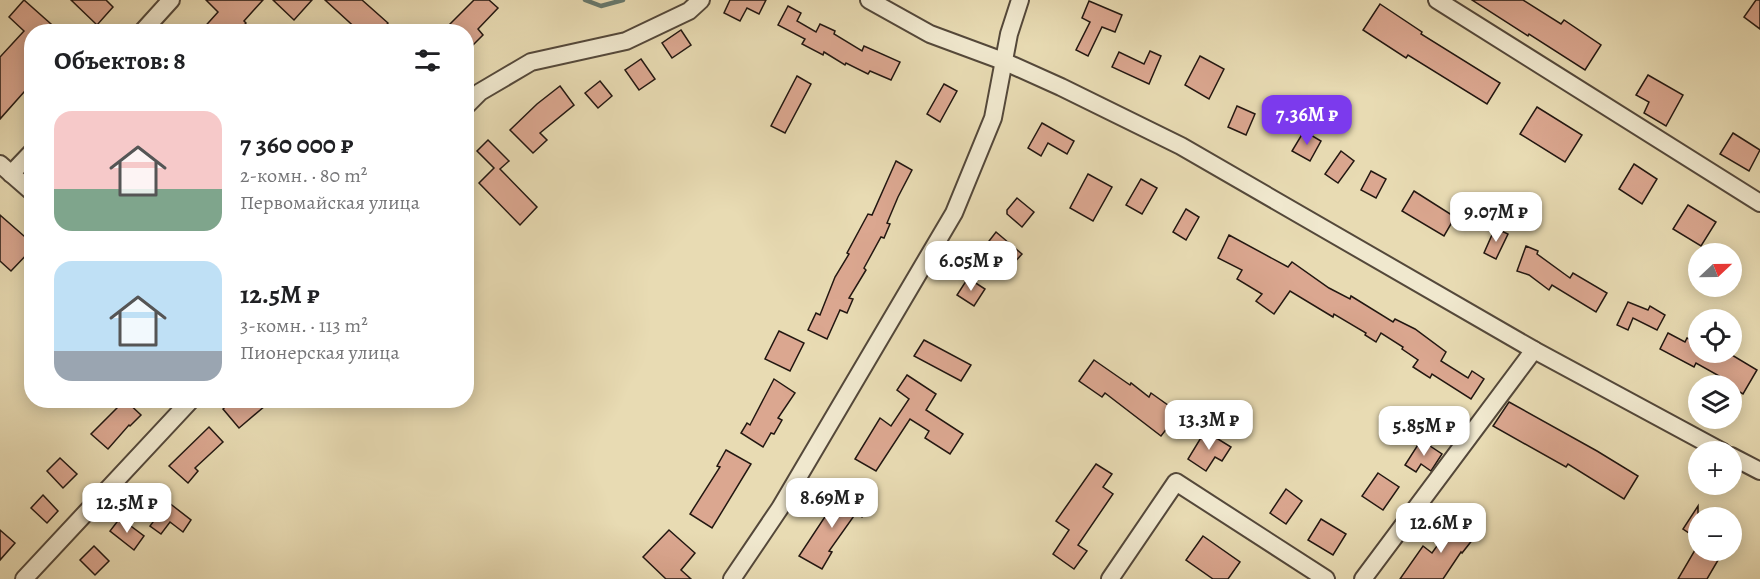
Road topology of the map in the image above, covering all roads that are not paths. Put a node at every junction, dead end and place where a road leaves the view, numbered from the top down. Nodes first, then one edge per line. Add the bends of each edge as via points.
1 (171, 0) edge
2 (701, 0) edge
3 (869, 0) edge
4 (1020, 0) edge
5 (1437, 0) edge
6 (149, 24) edge
7 (1004, 62) junction
8 (474, 98) edge
9 (24, 157) edge
10 (6, 169) edge
11 (24, 185) edge
12 (1760, 203) edge
13 (1534, 350) junction
14 (184, 408) edge
15 (1703, 441) edge
16 (1742, 462) edge
17 (1760, 471) edge
18 (24, 579) edge
19 (732, 579) edge
20 (1110, 579) edge
21 (1326, 579) edge
22 (1363, 579) edge

1 - 6 street
2 - 8 street via 689,11 626,41 531,62
3 - 7 street via 930,34
4 - 7 street
5 - 12 street
7 - 13 street via 1181,146
7 - 19 street via 993,117 954,213 780,508
9 - 10 street
10 - 11 street
13 - 15 street
13 - 22 street
14 - 18 street
16 - 17 street
20 - 21 street via 1176,482

